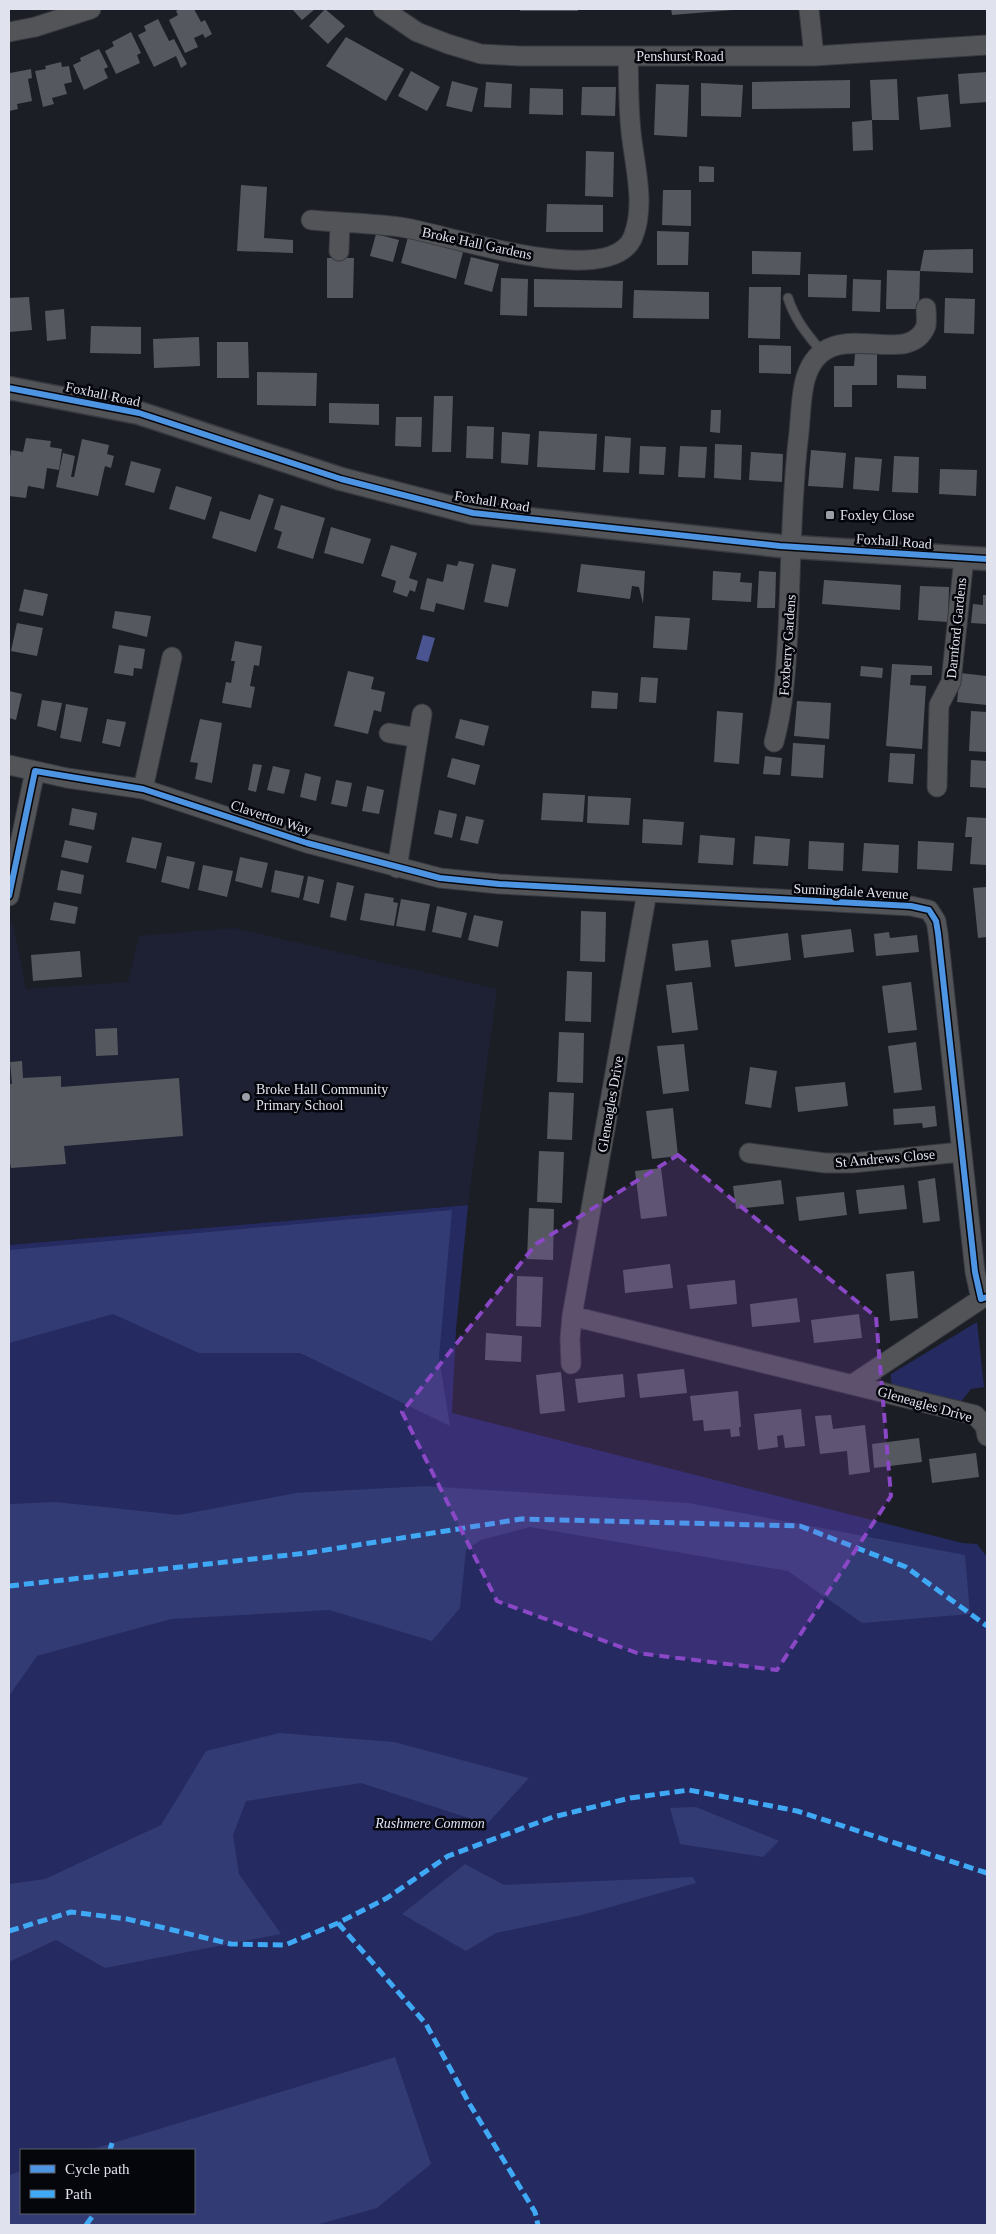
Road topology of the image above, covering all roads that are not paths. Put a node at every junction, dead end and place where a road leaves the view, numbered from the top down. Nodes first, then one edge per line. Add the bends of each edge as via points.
1 (383, 9) edge
2 (809, 9) edge
3 (85, 10) edge
4 (9, 32) edge
5 (987, 45) edge
6 (628, 56) junction
7 (814, 56) junction
8 (311, 220) dead end
9 (340, 223) junction
10 (339, 251) dead end
11 (788, 298) dead end
12 (926, 308) dead end
13 (821, 351) junction
14 (9, 388) edge
15 (792, 546) junction
16 (964, 558) junction
17 (987, 559) edge
18 (172, 656) dead end
19 (422, 714) dead end
20 (389, 733) dead end
21 (418, 738) junction
22 (774, 742) dead end
23 (9, 765) edge
24 (35, 772) junction
25 (937, 787) dead end
26 (143, 789) junction
27 (397, 868) junction
28 (499, 884) joint
29 (647, 892) junction
30 (9, 896) edge
31 (961, 1152) junction
32 (749, 1153) dead end
33 (984, 1298) edge
34 (572, 1316) junction
35 (571, 1364) dead end
36 (853, 1384) junction
37 (987, 1436) edge

1 - 6 street, Penshurst Road via 417,32 481,54
2 - 7 street
3 - 4 street
5 - 7 street, Penshurst Road
6 - 7 street, Penshurst Road
6 - 9 street, Broke Hall Gardens via 632,140 638,172 638,221 632,239 617,255 587,261 521,255 405,228
8 - 9 street, Broke Hall Gardens
9 - 10 street
11 - 13 lane via 800,326
12 - 13 street via 926,326 918,338 903,344 833,344
13 - 15 street via 814,358 806,378 794,475
14 - 15 street, Foxhall Road via 139,413 341,479 473,513
15 - 16 street, Foxhall Road
15 - 22 street, Foxberry Gardens via 782,712
16 - 17 street, Foxhall Road
16 - 25 street, Darnford Gardens via 951,682 939,705
18 - 26 street
19 - 21 street
20 - 21 street
21 - 27 street
23 - 24 street, Claverton Way
24 - 26 street, Claverton Way
24 - 30 street
26 - 27 street, Claverton Way
27 - 28 street, Claverton Way via 440,878
28 - 29 street, Sunningdale Avenue
29 - 31 street, Sunningdale Avenue via 911,906 929,910 938,933
29 - 34 street, Gleneagles Drive
31 - 32 street, St Andrews Close via 852,1163 825,1163
31 - 33 street, Sunningdale Avenue via 975,1272
33 - 36 street, Gleneagles Drive
34 - 35 street, Gleneagles Drive
34 - 36 street, Gleneagles Drive
36 - 37 street, Gleneagles Drive via 975,1415 986,1426

